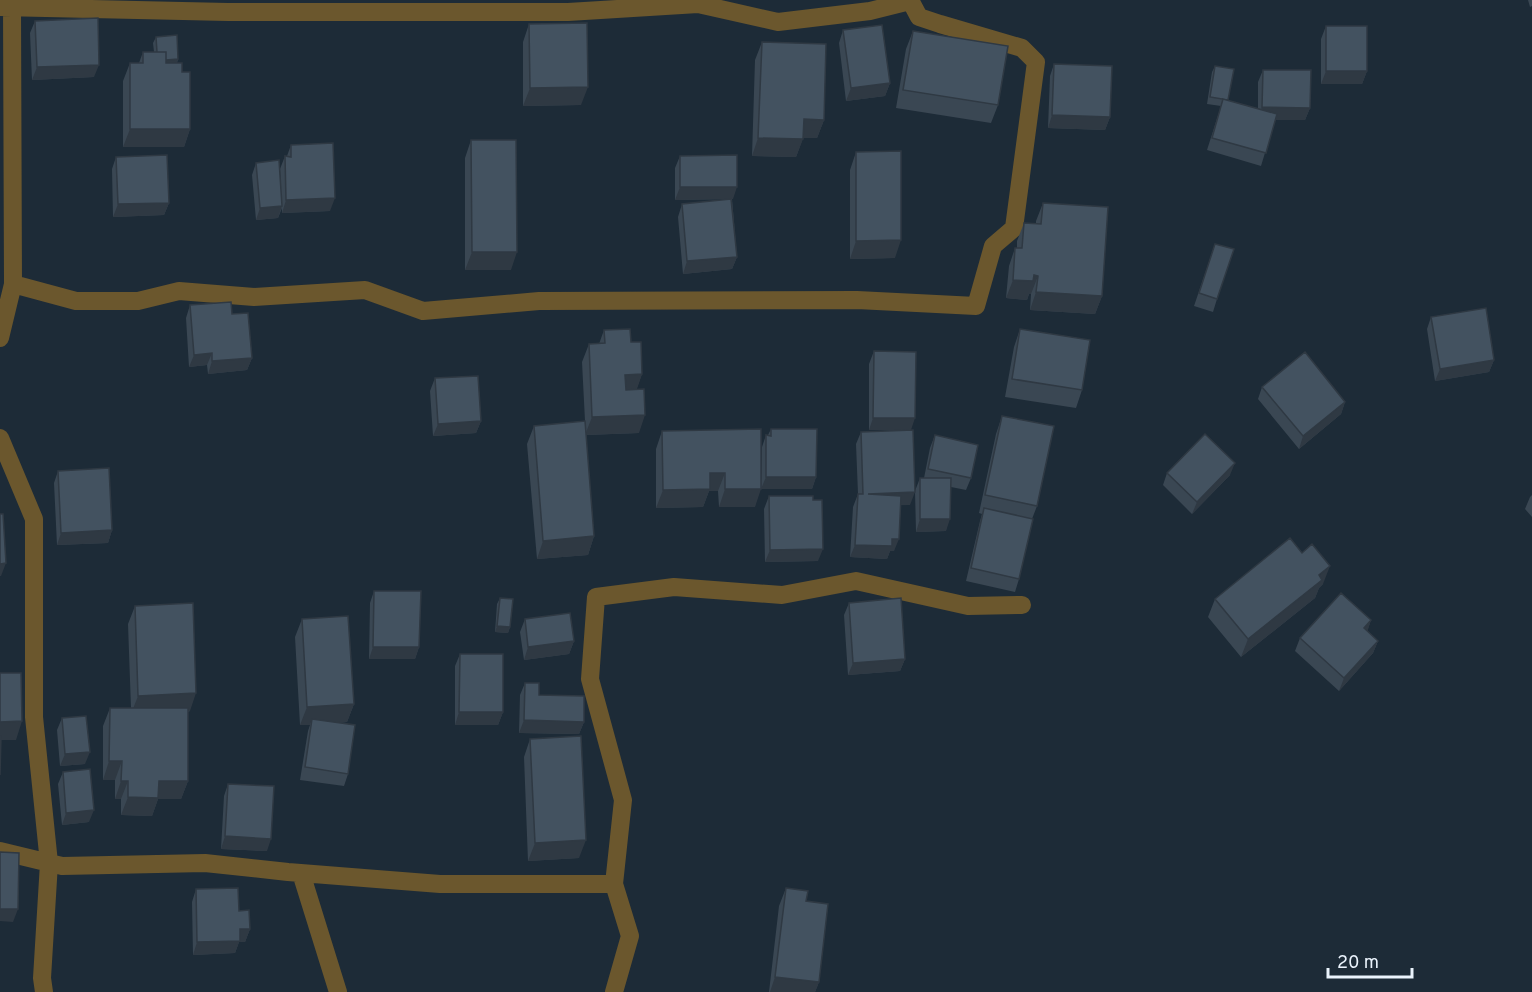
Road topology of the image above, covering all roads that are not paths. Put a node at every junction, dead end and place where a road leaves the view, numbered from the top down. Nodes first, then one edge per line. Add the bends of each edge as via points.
1 (910, 1) edge
2 (6, 7) edge
3 (13, 284) junction
4 (0, 338) edge
5 (0, 438) edge
6 (1023, 605) dead end
7 (0, 851) edge
8 (49, 863) junction
9 (301, 873) junction
10 (614, 884) junction
11 (44, 992) edge
12 (338, 992) edge
13 (614, 992) edge

1 - 2 street via 870,11 778,22 698,4 568,12 228,12
1 - 3 street via 919,17 1022,48 1036,62 1014,228 993,246 976,306 857,300 562,300 423,310 365,290 254,297 179,291 138,302 76,301
2 - 3 street
3 - 4 street
5 - 8 street via 34,519 34,717
6 - 10 street via 968,606 856,581 782,595 674,587 596,597 590,679 623,800
7 - 8 street
8 - 9 street via 205,863
8 - 11 street
9 - 10 street via 440,884
9 - 12 street
10 - 13 street via 630,936

